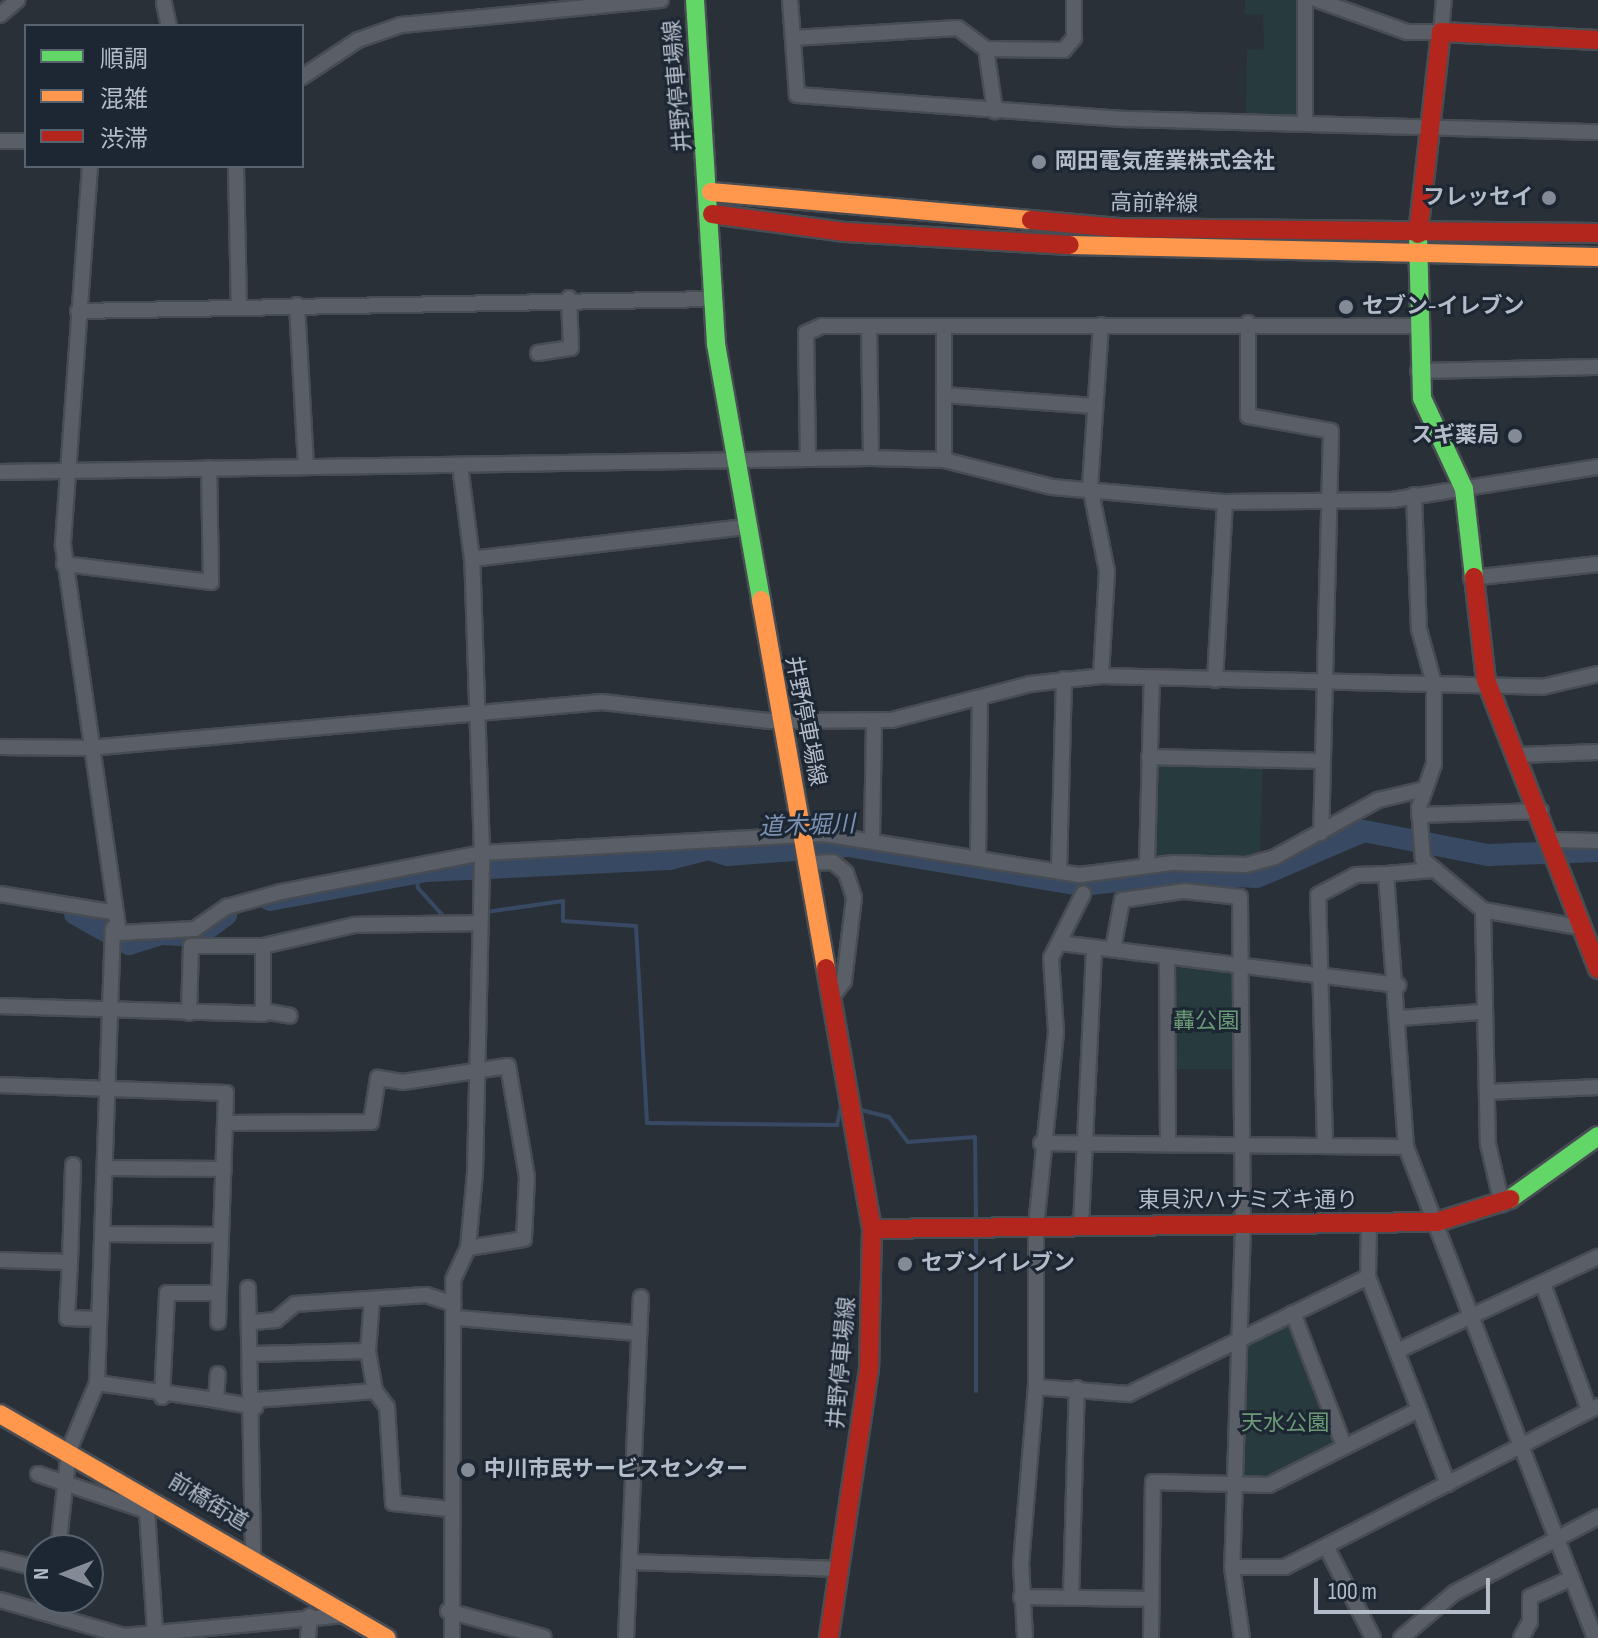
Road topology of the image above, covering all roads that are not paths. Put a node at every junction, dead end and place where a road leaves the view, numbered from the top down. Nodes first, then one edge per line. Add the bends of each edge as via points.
1 (17, 0) edge
2 (661, 0) edge
3 (695, 0) edge
4 (790, 0) edge
5 (1074, 0) edge
6 (1305, 0) edge
7 (1317, 0) edge
8 (1363, 0) edge
9 (1444, 0) edge
10 (164, 3) dead end
11 (0, 15) edge
12 (1364, 18) junction
13 (169, 24) edge
14 (1441, 32) junction
15 (793, 38) junction
16 (1598, 40) edge
17 (986, 49) junction
18 (304, 76) edge
19 (995, 111) junction
20 (1305, 122) junction
21 (1431, 123) junction
22 (1598, 132) edge
23 (0, 141) edge
24 (24, 141) edge
25 (90, 168) edge
26 (236, 168) edge
27 (711, 192) junction
28 (712, 214) junction
29 (1418, 232) junction
30 (1598, 233) edge
31 (1418, 253) junction
32 (1598, 257) edge
33 (569, 298) junction
34 (712, 299) junction
35 (239, 305) junction
36 (297, 305) junction
37 (78, 311) junction
38 (1248, 323) junction
39 (1101, 325) junction
40 (1418, 326) junction
41 (869, 327) junction
42 (944, 328) junction
43 (538, 353) dead end
44 (1598, 367) edge
45 (1418, 371) junction
46 (944, 395) junction
47 (1095, 406) junction
48 (808, 457) junction
49 (871, 458) junction
50 (734, 460) junction
51 (944, 460) junction
52 (460, 465) junction
53 (306, 467) junction
54 (1598, 467) edge
55 (209, 468) junction
56 (0, 472) edge
57 (68, 472) junction
58 (1090, 486) junction
59 (1464, 489) junction
60 (1414, 495) junction
61 (1225, 502) junction
62 (1329, 502) junction
63 (744, 527) junction
64 (472, 559) junction
65 (64, 564) junction
66 (1598, 564) edge
67 (1471, 578) junction
68 (1598, 674) edge
69 (1101, 676) junction
70 (1152, 678) junction
71 (1064, 679) junction
72 (1215, 680) junction
73 (1486, 680) junction
74 (1325, 683) junction
75 (1434, 684) junction
76 (980, 698) junction
77 (478, 714) junction
78 (874, 721) junction
79 (781, 722) junction
80 (0, 747) edge
81 (89, 748) junction
82 (1598, 752) edge
83 (1519, 755) junction
84 (1149, 757) junction
85 (1323, 761) junction
86 (1425, 789) junction
87 (1541, 811) junction
88 (1419, 815) junction
89 (1321, 833) junction
90 (872, 838) junction
91 (804, 839) junction
92 (1598, 841) edge
93 (1555, 849) junction
94 (482, 853) junction
95 (978, 855) junction
96 (807, 863) junction
97 (1147, 864) junction
98 (1059, 870) junction
99 (1433, 870) junction
100 (1386, 874) junction
101 (0, 894) edge
102 (1083, 894) dead end
103 (1483, 910) junction
104 (111, 912) junction
105 (478, 923) junction
106 (113, 928) junction
107 (1584, 928) junction
108 (1060, 943) junction
109 (263, 946) junction
110 (1094, 948) junction
111 (1113, 949) junction
112 (1167, 957) junction
113 (1596, 957) edge
114 (1243, 965) junction
115 (1322, 976) junction
116 (1398, 985) junction
117 (834, 995) junction
118 (0, 1006) edge
119 (111, 1007) junction
120 (1481, 1012) junction
121 (189, 1013) junction
122 (264, 1014) junction
123 (290, 1016) dead end
124 (1400, 1018) junction
125 (475, 1069) junction
126 (0, 1085) edge
127 (108, 1085) junction
128 (1598, 1087) edge
129 (1488, 1092) junction
130 (226, 1123) junction
131 (1598, 1136) edge
132 (1243, 1142) junction
133 (1325, 1142) junction
134 (1041, 1143) junction
135 (1168, 1143) junction
136 (1085, 1144) junction
137 (1406, 1147) junction
138 (73, 1165) dead end
139 (105, 1168) junction
140 (224, 1169) junction
141 (1502, 1204) junction
142 (1437, 1222) junction
143 (1369, 1224) junction
144 (1243, 1225) junction
145 (1036, 1226) junction
146 (1081, 1226) junction
147 (872, 1229) junction
148 (103, 1234) junction
149 (221, 1235) junction
150 (468, 1248) junction
151 (1598, 1257) edge
152 (0, 1260) edge
153 (70, 1262) junction
154 (1368, 1277) junction
155 (1543, 1284) junction
156 (248, 1288) dead end
157 (219, 1293) junction
158 (641, 1297) dead end
159 (372, 1299) junction
160 (455, 1311) junction
161 (1293, 1313) junction
162 (1473, 1316) junction
163 (99, 1319) junction
164 (218, 1322) dead end
165 (253, 1322) junction
166 (637, 1333) junction
167 (1240, 1336) junction
168 (368, 1351) junction
169 (1397, 1351) junction
170 (255, 1354) junction
171 (218, 1374) dead end
172 (97, 1383) junction
173 (1036, 1387) junction
174 (1077, 1388) junction
175 (375, 1391) junction
176 (162, 1397) junction
177 (216, 1400) junction
178 (255, 1403) junction
179 (1594, 1408) edge
180 (1418, 1410) junction
181 (0, 1414) edge
182 (1344, 1446) junction
183 (1522, 1448) junction
184 (69, 1450) junction
185 (38, 1474) dead end
186 (1448, 1484) junction
187 (1234, 1485) junction
188 (66, 1487) junction
189 (136, 1487) junction
190 (131, 1509) junction
191 (449, 1509) junction
192 (1598, 1517) edge
193 (60, 1534) edge
194 (1557, 1539) junction
195 (1327, 1548) junction
196 (253, 1556) junction
197 (0, 1559) edge
198 (631, 1562) junction
199 (24, 1565) edge
200 (1232, 1567) junction
201 (841, 1569) junction
202 (1572, 1578) junction
203 (1021, 1597) junction
204 (1071, 1597) junction
205 (1151, 1599) junction
206 (0, 1600) edge
207 (448, 1611) junction
208 (349, 1614) junction
209 (310, 1616) junction
210 (155, 1630) junction
211 (195, 1632) edge
212 (1409, 1636) edge
213 (133, 1637) edge
214 (544, 1637) edge
215 (1025, 1637) edge
216 (308, 1638) edge
217 (387, 1638) edge
218 (452, 1638) edge
219 (626, 1638) edge
220 (829, 1638) edge
221 (1151, 1638) edge
222 (1242, 1638) edge
223 (1373, 1638) edge
224 (1521, 1638) edge
225 (1595, 1638) edge

1 - 11 street
2 - 18 street via 401,25 358,40
3 - 27 street, 井野停車場線
4 - 15 street
5 - 17 street via 1074,38 1064,50
6 - 20 street
7 - 12 street
8 - 12 street
9 - 14 street
10 - 13 street
12 - 14 street via 1392,31
14 - 16 street
14 - 21 street
15 - 17 street via 958,28
15 - 19 street via 797,95
17 - 19 street
19 - 20 street
20 - 21 street
21 - 22 street
21 - 29 street
23 - 24 street
25 - 37 street
26 - 35 street
27 - 28 street, 井野停車場線
27 - 29 street, 高前幹線 via 1119,228
28 - 31 street, 高前幹線 via 846,232 1103,247
28 - 34 street, 井野停車場線
29 - 30 street, 高前幹線
29 - 31 street
31 - 32 street, 高前幹線
31 - 40 street
33 - 34 street
33 - 36 street
33 - 43 street via 571,348
34 - 50 street, 井野停車場線
35 - 36 street
35 - 37 street
36 - 53 street
37 - 57 street
38 - 39 street
38 - 40 street
38 - 62 street via 1248,416 1331,431
39 - 42 street
39 - 47 street
40 - 45 street
41 - 42 street
41 - 48 street via 806,333
41 - 49 street
42 - 46 street
44 - 45 street
45 - 59 street via 1422,398
46 - 47 street
46 - 51 street
47 - 58 street
48 - 49 street
48 - 50 street
49 - 51 street
50 - 52 street
50 - 63 street, 井野停車場線
51 - 58 street via 1052,487
52 - 53 street
52 - 64 street
53 - 55 street
54 - 59 street
55 - 57 street
55 - 65 street via 211,582
56 - 57 street
57 - 65 street
58 - 61 street
58 - 69 street via 1107,571
59 - 60 street
59 - 67 street
60 - 62 street
60 - 75 street via 1419,629
61 - 62 street
61 - 72 street
62 - 74 street
63 - 64 street
63 - 79 street, 井野停車場線
64 - 77 street
65 - 81 street
66 - 67 street
67 - 73 street
68 - 73 street via 1542,687
69 - 70 street
69 - 71 street
70 - 72 street
70 - 84 street
71 - 76 street
71 - 98 street
72 - 74 street
73 - 75 street
73 - 83 street
74 - 75 street
74 - 85 street
75 - 86 street via 1434,764
76 - 78 street
76 - 95 street
77 - 79 street via 602,702
77 - 81 street
77 - 94 street
78 - 79 street
78 - 90 street
79 - 91 street, 井野停車場線
80 - 81 street
81 - 104 street
82 - 83 street
83 - 87 street
84 - 85 street
84 - 97 street
85 - 89 street
86 - 88 street
86 - 89 street via 1378,800
87 - 88 street
87 - 93 street
88 - 99 street via 1419,846
89 - 97 street via 1246,865
90 - 91 street
90 - 95 street
91 - 94 street
91 - 96 street, 井野停車場線
92 - 93 street
93 - 107 street
94 - 105 street
94 - 106 street via 281,892 227,907 195,929 155,928 127,937
95 - 98 street
96 - 117 street, 井野停車場線
96 - 117 street via 833,862 846,873 854,898 844,981
97 - 98 street via 1106,876
99 - 100 street
99 - 103 street
100 - 115 street via 1356,875 1318,895
100 - 116 street
101 - 104 street
102 - 108 street
103 - 107 street
103 - 120 street
104 - 106 street
105 - 109 street via 355,925
105 - 125 street
106 - 119 street
107 - 113 street
108 - 110 street
108 - 134 street via 1051,958 1056,1031
109 - 121 street via 191,946
109 - 122 street
110 - 111 street
110 - 136 street
111 - 112 street
111 - 114 street via 1122,900 1163,891 1237,895
112 - 114 street
112 - 135 street
114 - 115 street
114 - 132 street
115 - 116 street
115 - 133 street
116 - 124 street
117 - 147 street, 井野停車場線
118 - 119 street
119 - 121 street
119 - 127 street
120 - 124 street
120 - 129 street
121 - 122 street
122 - 123 street
124 - 137 street
125 - 130 street via 403,1082 378,1078 371,1122
125 - 150 street
125 - 150 street via 508,1066 526,1192 523,1243
126 - 127 street
127 - 130 street via 226,1093
127 - 139 street
128 - 129 street
129 - 141 street via 1488,1144
130 - 140 street
131 - 141 street, 東貝沢ハナミズキ通り via 1545,1182
132 - 133 street
132 - 135 street
132 - 144 street
133 - 137 street
134 - 136 street
134 - 145 street
135 - 136 street
136 - 146 street
137 - 142 street
138 - 153 street
139 - 140 street
139 - 148 street
140 - 149 street
141 - 142 street, 東貝沢ハナミズキ通り
142 - 143 street, 東貝沢ハナミズキ通り
142 - 162 street
143 - 144 street, 東貝沢ハナミズキ通り
143 - 154 street
144 - 146 street, 東貝沢ハナミズキ通り
144 - 167 street
145 - 146 street, 東貝沢ハナミズキ通り
145 - 147 street, 東貝沢ハナミズキ通り
145 - 173 street
147 - 201 street, 井野停車場線 via 869,1369
148 - 149 street
148 - 163 street
149 - 157 street
150 - 160 street via 453,1280
151 - 155 street
152 - 153 street
153 - 163 street via 67,1318
154 - 161 street
154 - 169 street
155 - 162 street
155 - 179 street
156 - 165 street
157 - 164 street
157 - 176 street via 167,1293
158 - 166 street
159 - 160 street via 426,1295
159 - 165 street via 295,1304 276,1320
159 - 168 street
160 - 166 street
160 - 191 street
161 - 167 street
161 - 182 street
162 - 169 street
162 - 183 street
163 - 172 street
165 - 170 street
166 - 198 street
167 - 174 street via 1129,1394
167 - 187 street
168 - 170 street
168 - 175 street
169 - 180 street
170 - 178 street
171 - 177 street
172 - 176 street
172 - 184 street
173 - 174 street
173 - 203 street
174 - 204 street
175 - 178 street
175 - 191 street via 387,1407 393,1503
176 - 177 street
177 - 178 street
178 - 196 street
179 - 183 street
180 - 182 street
180 - 186 street
181 - 184 street, 前橋街道
182 - 187 street via 1269,1485
183 - 186 street
183 - 194 street
184 - 188 street
184 - 189 street, 前橋街道
185 - 188 street
186 - 195 street
187 - 200 street
187 - 205 street via 1153,1482
188 - 190 street
188 - 193 street
189 - 190 street
189 - 196 street, 前橋街道
190 - 210 street via 147,1511
191 - 207 street
192 - 194 street
194 - 202 street
194 - 212 street via 1454,1593
195 - 200 street via 1285,1567
195 - 223 street
196 - 208 street, 前橋街道
197 - 199 street
198 - 201 street
198 - 219 street
200 - 222 street
201 - 220 street, 井野停車場線
202 - 224 street via 1530,1597 1530,1622
202 - 225 street
203 - 204 street
203 - 215 street
204 - 205 street
205 - 221 street
206 - 213 street via 110,1635
207 - 214 street
207 - 218 street
208 - 209 street
208 - 217 street, 前橋街道
209 - 211 street
209 - 216 street
210 - 211 street
210 - 213 street

